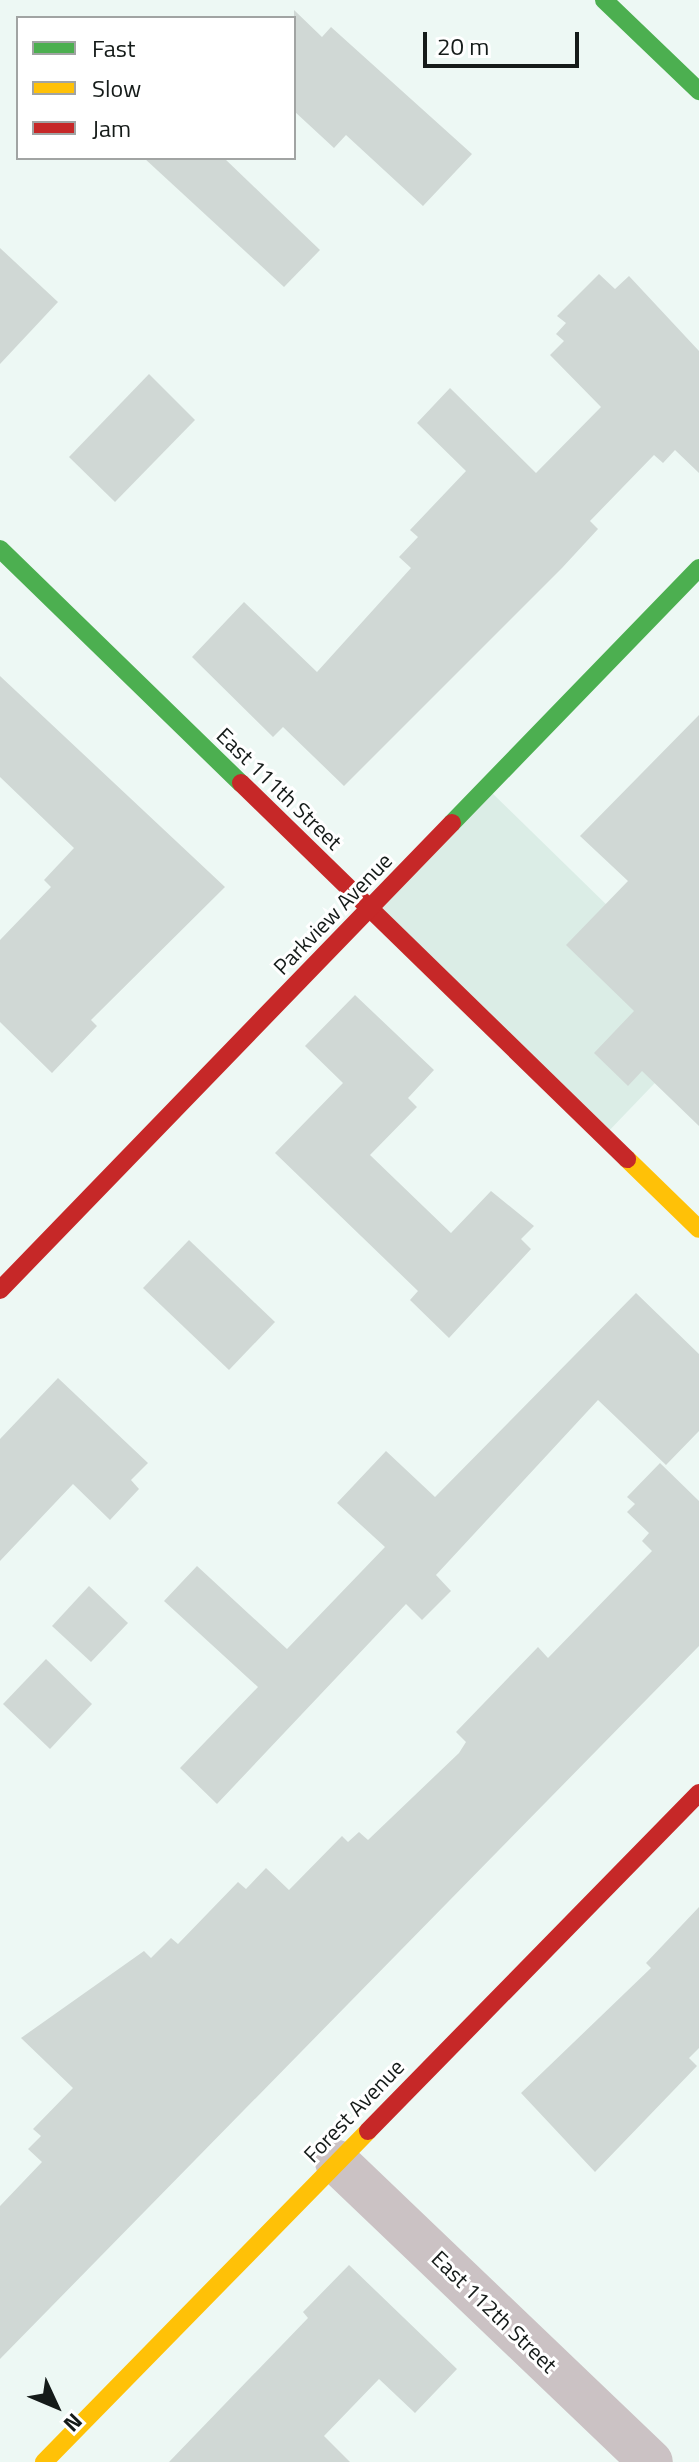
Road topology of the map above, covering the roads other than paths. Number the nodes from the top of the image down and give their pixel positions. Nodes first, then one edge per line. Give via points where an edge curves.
1 (604, 0) edge
2 (699, 91) edge
3 (0, 549) edge
4 (699, 568) edge
5 (370, 911) junction
6 (699, 1229) edge
7 (0, 1290) edge
8 (699, 1793) edge
9 (337, 2162) junction
10 (44, 2462) edge
11 (651, 2462) edge

1 - 2 street
3 - 5 street, East 111th Street
4 - 5 street, Parkview Avenue
5 - 6 street, East 111th Street
5 - 7 street, Parkview Avenue
8 - 9 street, Forest Avenue
9 - 10 street, Forest Avenue
9 - 11 street, East 112th Street

